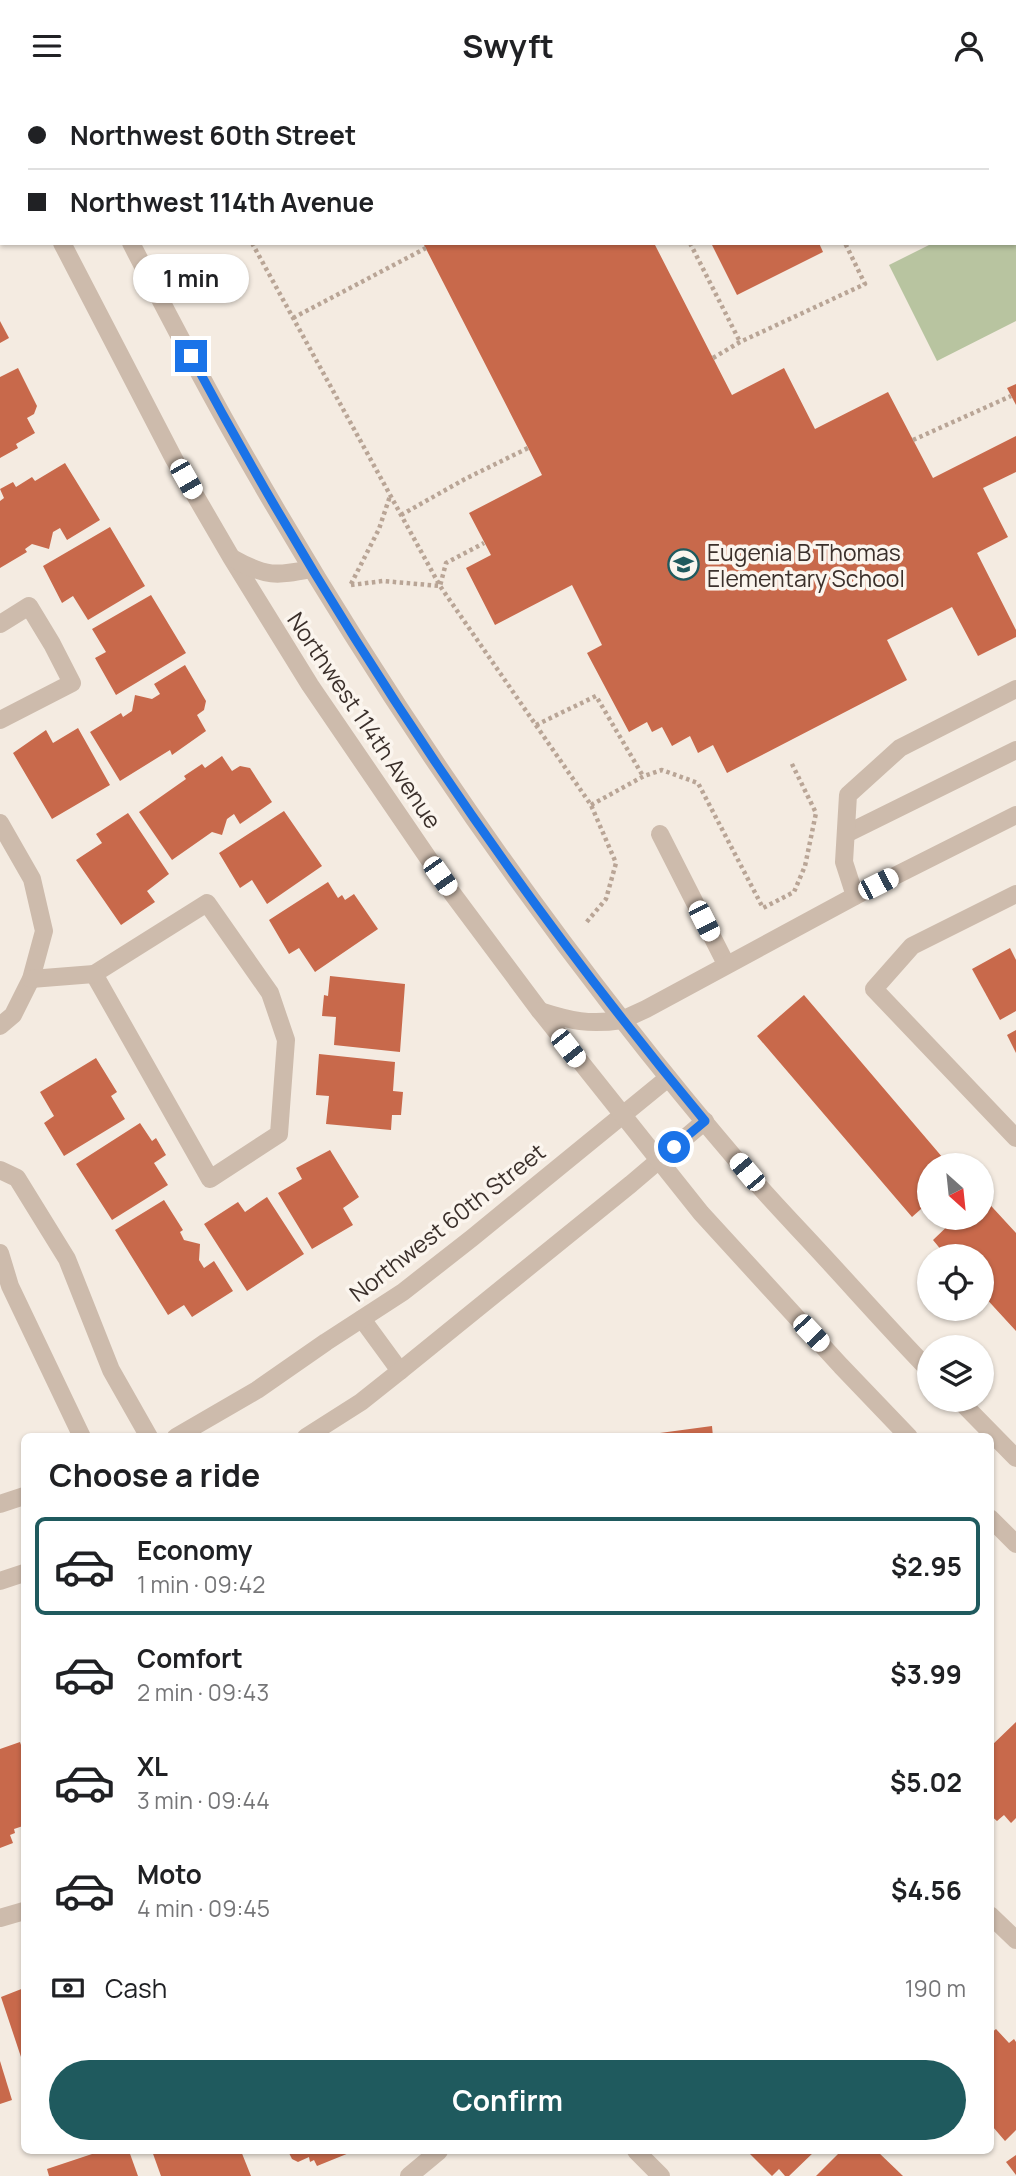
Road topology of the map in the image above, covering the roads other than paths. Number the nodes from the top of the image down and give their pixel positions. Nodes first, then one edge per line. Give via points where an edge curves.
1 (63, 245) edge
2 (132, 245) edge
3 (231, 557) junction
4 (311, 569) junction
5 (0, 624) edge
6 (1016, 689) edge
7 (0, 720) edge
8 (1016, 750) edge
9 (1016, 815) edge
10 (0, 823) edge
11 (660, 834) dead end
12 (846, 834) junction
13 (1016, 894) edge
14 (855, 896) junction
15 (726, 964) junction
16 (94, 974) junction
17 (31, 979) junction
18 (540, 1011) junction
19 (622, 1020) junction
20 (0, 1026) edge
21 (668, 1077) junction
22 (622, 1116) junction
23 (705, 1121) junction
24 (1016, 1138) edge
25 (658, 1161) junction
26 (0, 1170) edge
27 (0, 1253) edge
28 (362, 1319) junction
29 (917, 1357) edge
30 (400, 1371) junction
31 (971, 1412) edge
32 (80, 1433) edge
33 (147, 1433) edge
34 (183, 1433) edge
35 (312, 1433) edge
36 (905, 1433) edge
37 (991, 1433) edge
38 (994, 1436) edge
39 (1016, 1458) edge
40 (21, 1497) edge
41 (0, 1504) edge
42 (994, 1522) edge
43 (1016, 1544) edge
44 (21, 1574) edge
45 (0, 1581) edge
46 (21, 1912) edge
47 (0, 1918) edge
48 (994, 1919) edge
49 (1016, 1940) edge
50 (435, 2154) edge
51 (639, 2154) edge
52 (409, 2176) edge
53 (661, 2176) edge

1 - 3 street, Northwest 114th Avenue via 174,459
2 - 4 street, Northwest 114th Avenue
3 - 4 street via 254,571 281,575
3 - 18 street, Northwest 114th Avenue via 404,824
4 - 19 street, Northwest 114th Avenue via 454,789
5 - 7 street via 29,606 72,683
6 - 12 street via 900,748 849,795
8 - 12 street
9 - 14 street
10 - 17 street via 32,879 44,931
11 - 15 street
12 - 14 street via 844,862
13 - 24 street via 912,946 874,989
14 - 15 street
15 - 19 street
16 - 16 street via 206,903 270,993 286,1040 279,1134 210,1178
16 - 17 street
17 - 20 street via 13,1015
18 - 19 street via 596,1024
18 - 22 street, Northwest 114th Avenue
19 - 21 street, Northwest 114th Avenue
21 - 22 street, Northwest 60th Street
21 - 23 street, Northwest 114th Avenue
22 - 25 street, Northwest 114th Avenue
22 - 28 street, Northwest 60th Street via 433,1269
23 - 25 street
23 - 29 street, Northwest 114th Avenue
25 - 30 street
25 - 36 street, Northwest 114th Avenue
26 - 33 street via 17,1178 67,1259 111,1370
27 - 32 street via 10,1286
28 - 30 street
28 - 34 street, Northwest 60th Street via 257,1390
30 - 35 street
31 - 37 street
38 - 39 street
40 - 41 street
42 - 43 street
44 - 45 street
46 - 47 street
48 - 49 street
50 - 52 street
51 - 53 street

